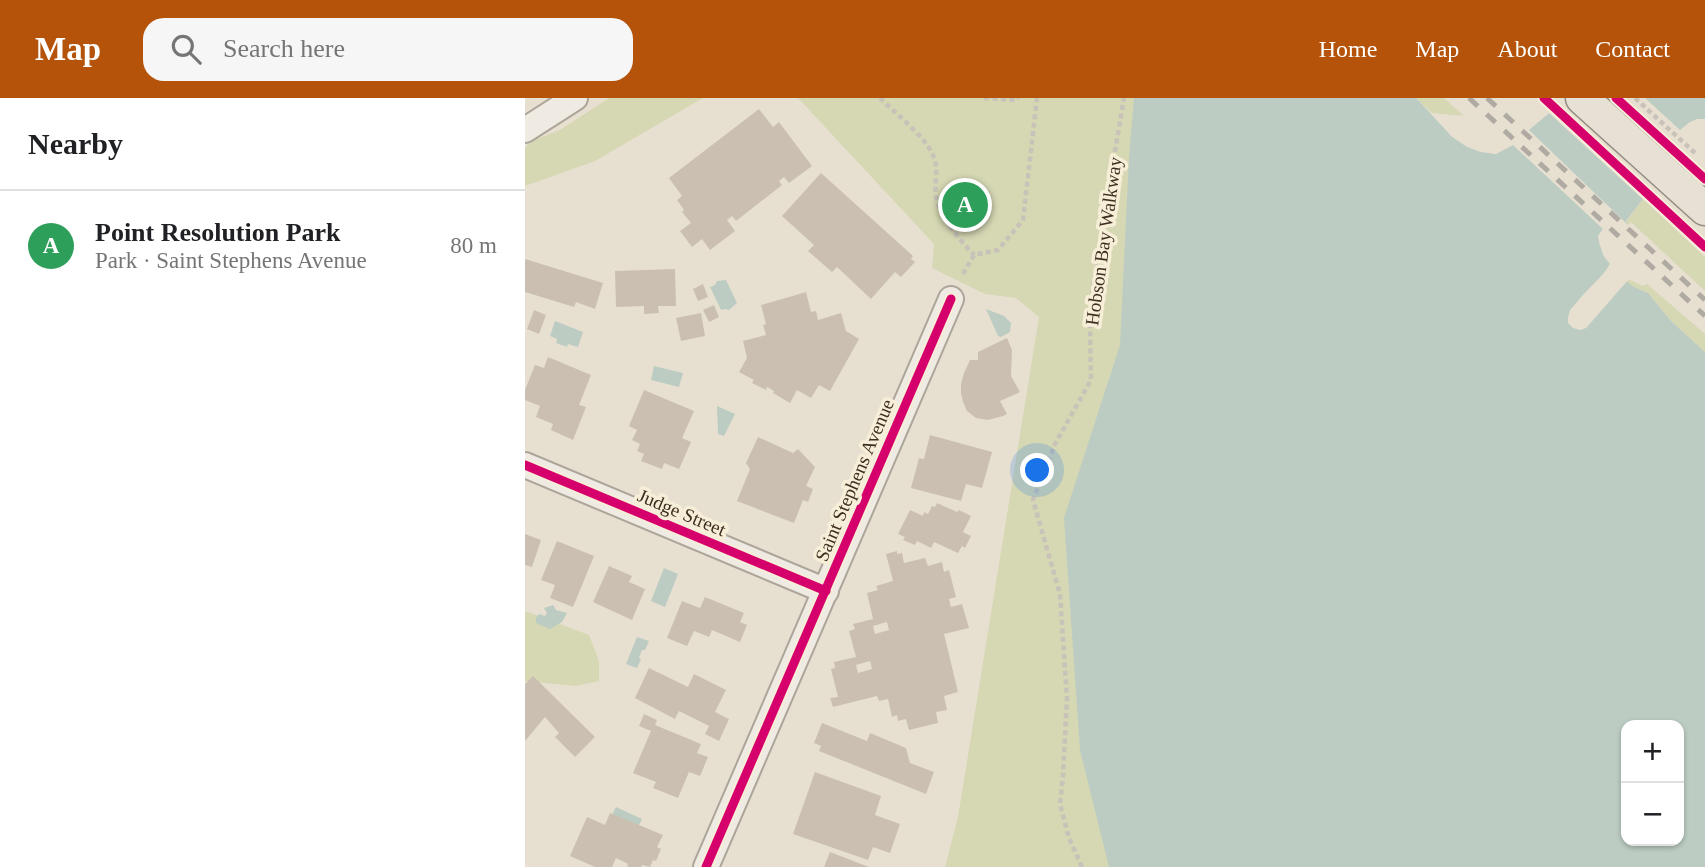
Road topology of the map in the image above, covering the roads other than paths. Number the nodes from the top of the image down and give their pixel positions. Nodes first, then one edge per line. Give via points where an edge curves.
1 (575, 98) edge
2 (1582, 98) edge
3 (525, 130) edge
4 (1705, 209) edge
5 (951, 299) dead end
6 (525, 465) edge
7 (825, 591) junction
8 (706, 867) edge

1 - 3 street
2 - 4 main road
5 - 7 street, Saint Stephens Avenue
6 - 7 street, Judge Street
7 - 8 street, Saint Stephens Avenue

